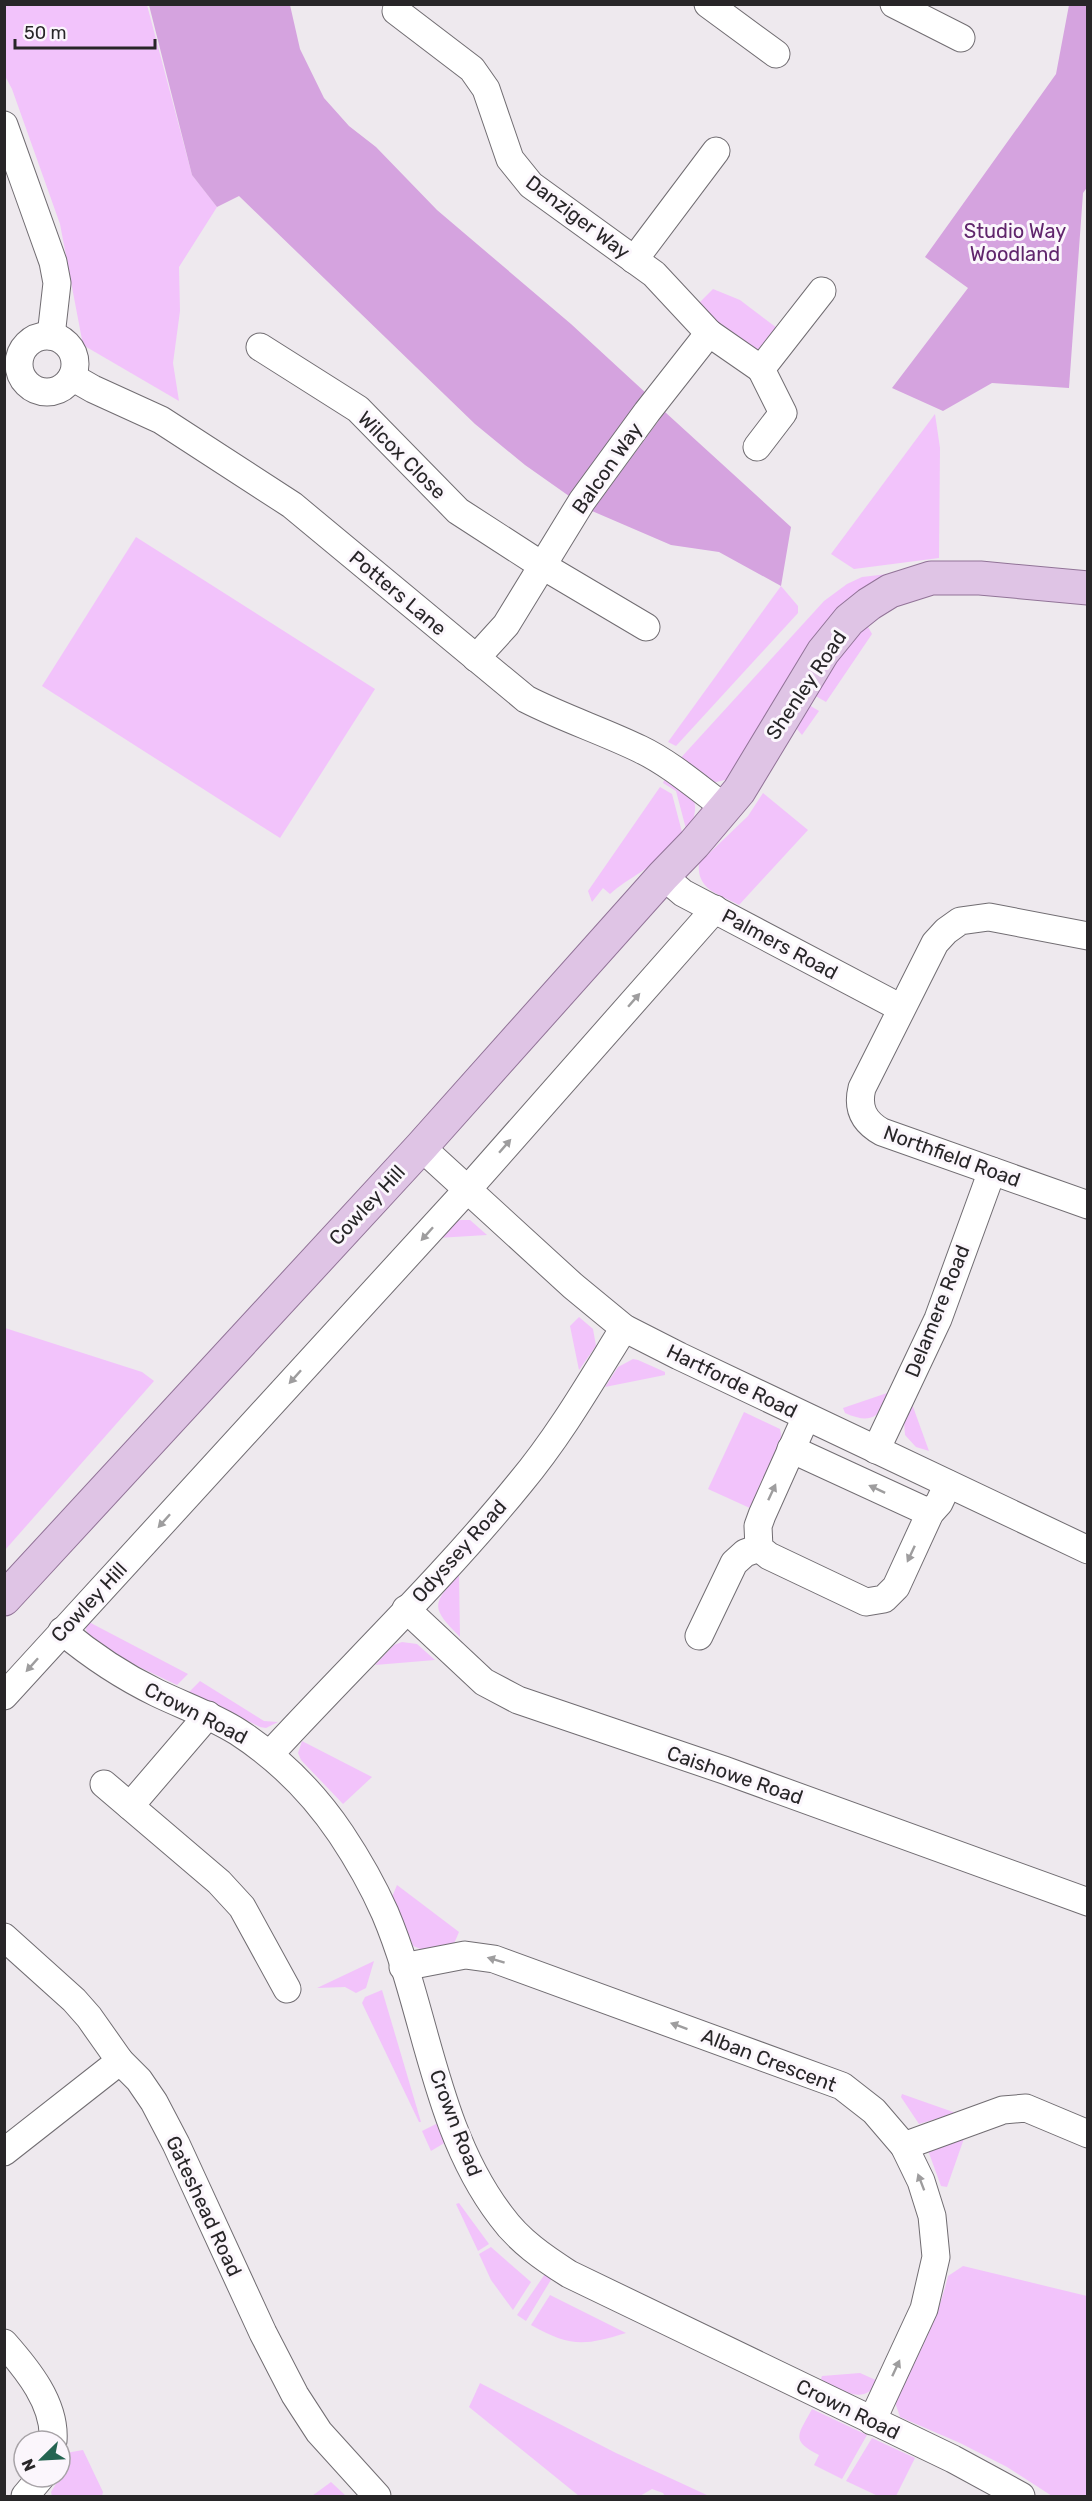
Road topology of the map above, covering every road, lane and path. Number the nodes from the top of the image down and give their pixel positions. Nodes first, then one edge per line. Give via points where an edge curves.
1 (894, 4) edge
2 (725, 9) edge
3 (396, 11) dead end
4 (961, 38) dead end
5 (776, 54) dead end
6 (4, 125) edge
7 (716, 151) dead end
8 (634, 260) junction
9 (822, 291) dead end
10 (709, 333) junction
11 (51, 336) junction
12 (260, 347) dead end
13 (760, 369) junction
14 (13, 376) edge
15 (72, 377) junction
16 (757, 447) dead end
17 (543, 566) junction
18 (1088, 588) edge
19 (646, 627) dead end
20 (476, 658) junction
21 (724, 807) junction
22 (663, 876) junction
23 (715, 909) junction
24 (1088, 936) edge
25 (901, 1008) junction
26 (421, 1147) junction
27 (992, 1171) junction
28 (466, 1190) junction
29 (1088, 1204) edge
30 (624, 1328) junction
31 (806, 1417) junction
32 (791, 1449) junction
33 (876, 1450) junction
34 (948, 1485) junction
35 (930, 1513) junction
36 (759, 1548) junction
37 (1088, 1550) edge
38 (4, 1599) edge
39 (406, 1609) junction
40 (62, 1631) junction
41 (699, 1636) dead end
42 (4, 1696) edge
43 (208, 1715) junction
44 (270, 1754) junction
45 (104, 1784) dead end
46 (130, 1806) junction
47 (1088, 1902) edge
48 (4, 1937) edge
49 (403, 1967) junction
50 (287, 1989) dead end
51 (120, 2061) junction
52 (1088, 2134) edge
53 (904, 2146) junction
54 (4, 2152) edge
55 (4, 2343) edge
56 (872, 2421) junction
57 (53, 2429) edge
58 (376, 2496) edge
59 (1021, 2496) edge

1 - 4 street
2 - 5 street
3 - 8 street, Danziger Way via 472,69 486,89 510,159 531,185
6 - 11 street via 53,262 57,283
7 - 8 street
8 - 10 street, Danziger Way via 672,292
9 - 13 street
10 - 13 street
10 - 17 street, Balcon Way via 582,501
11 - 14 street via 36,339 24,349
11 - 15 street via 72,351
12 - 17 street, Wilcox Close via 358,409 458,511
13 - 16 street via 783,413
14 - 15 street via 50,392
15 - 20 street, Potters Lane via 161,420 292,505
17 - 19 street, Wilcox Close
17 - 20 street, Balcon Way via 506,625
18 - 21 main road, Shenley Road via 980,578 931,578 883,596 849,620 823,652 739,790
20 - 21 street, Potters Lane via 526,699 641,749
21 - 22 main road, Cowley Hill
22 - 23 street, Palmers Road via 683,893
22 - 26 main road, Cowley Hill
23 - 25 street, Palmers Road
28 -> 23 street, Cowley Hill
24 - 25 street, Northfield Road via 988,917 960,921 935,943
25 - 27 street, Northfield Road via 862,1088 859,1099 866,1119 882,1132
26 - 28 street, Hartforde Road
26 - 38 main road, Cowley Hill
27 - 29 street, Northfield Road
27 - 33 street, Delamere Road via 938,1319
28 - 30 street, Hartforde Road
28 -> 40 street, Cowley Hill
30 - 31 street, Hartforde Road
30 - 39 street, Odyssey Road via 563,1426 522,1481
31 - 32 street
31 - 33 street, Hartforde Road
35 -> 32 street, Hartforde Road
36 -> 32 street via 758,1526
33 - 34 street, Hartforde Road
34 - 35 street
34 - 37 street, Hartforde Road
35 -> 36 street via 896,1587 876,1602 866,1602
36 - 41 street via 734,1563
39 - 44 street, Odyssey Road
39 - 47 street, Caishowe Road via 484,1682 518,1700
40 -> 42 street, Cowley Hill
40 - 43 street, Crown Road via 115,1671
43 - 44 street, Crown Road
43 - 46 street
44 - 49 street, Crown Road via 341,1834 385,1914
45 - 46 street
46 - 50 street via 219,1882 242,1907
48 - 51 street, Gateshead Road via 74,2000
53 -> 49 street, Alban Crescent via 874,2111 842,2086 494,1959 465,1955
49 - 56 street, Crown Road via 457,2139 482,2190 524,2241 569,2274
51 - 54 street
51 - 58 street, Gateshead Road via 140,2080 171,2135 295,2395 319,2432
52 - 53 street via 1026,2108 1003,2110
56 -> 53 street, Alban Crescent via 924,2309 936,2257 932,2216
55 - 57 street via 35,2382
56 - 59 street, Crown Road via 953,2458

